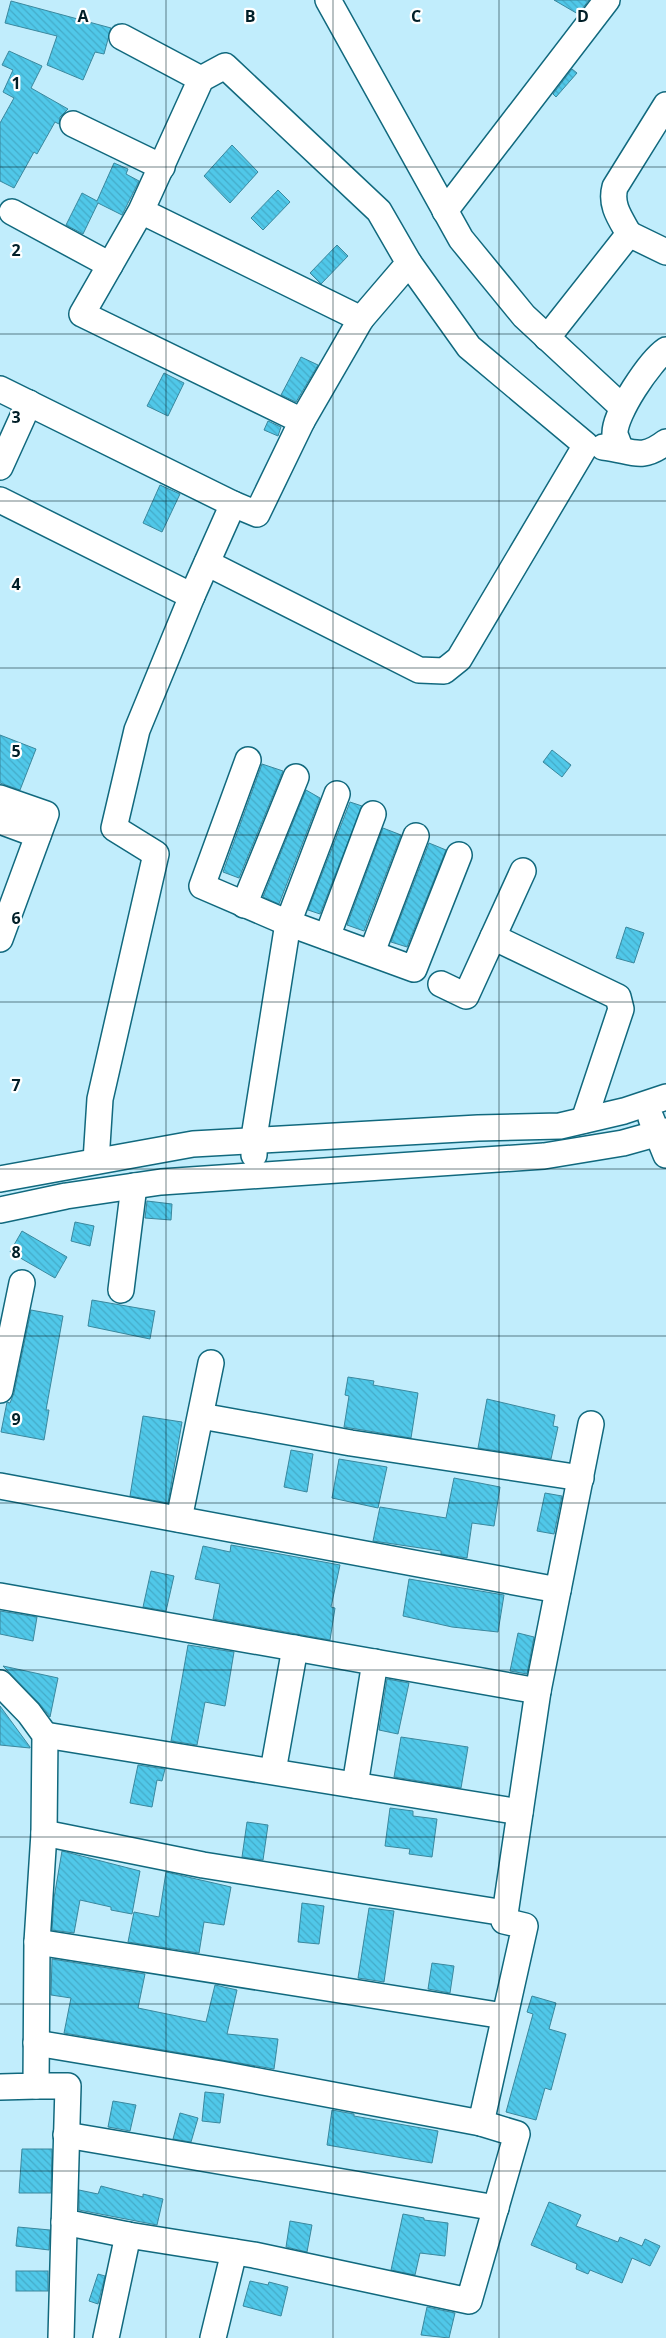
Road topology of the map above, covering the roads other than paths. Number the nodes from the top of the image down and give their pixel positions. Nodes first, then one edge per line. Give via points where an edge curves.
1 (328, 0) edge
2 (607, 0) edge
3 (122, 37) dead end
4 (201, 79) junction
5 (666, 105) edge
6 (73, 124) dead end
7 (162, 167) junction
8 (142, 211) junction
9 (445, 211) junction
10 (12, 212) dead end
11 (629, 234) junction
12 (666, 252) edge
13 (409, 263) junction
14 (110, 265) junction
15 (361, 319) junction
16 (546, 338) junction
17 (666, 350) edge
18 (0, 389) edge
19 (29, 403) junction
20 (622, 407) junction
21 (302, 422) junction
22 (618, 441) junction
23 (666, 442) edge
24 (586, 445) junction
25 (0, 467) edge
26 (0, 500) edge
27 (233, 504) junction
28 (207, 563) junction
29 (192, 596) junction
30 (248, 760) dead end
31 (296, 777) dead end
32 (337, 794) dead end
33 (0, 798) edge
34 (373, 814) dead end
35 (0, 821) edge
36 (38, 834) junction
37 (416, 836) dead end
38 (460, 855) dead end
39 (523, 871) dead end
40 (244, 905) junction
41 (288, 923) junction
42 (0, 937) edge
43 (328, 937) junction
44 (493, 937) junction
45 (372, 952) junction
46 (441, 984) dead end
47 (656, 1100) edge
48 (584, 1120) junction
49 (254, 1140) junction
50 (663, 1140) edge
51 (96, 1161) junction
52 (254, 1175) junction
53 (0, 1179) edge
54 (134, 1186) junction
55 (0, 1210) edge
56 (22, 1283) dead end
57 (121, 1290) dead end
58 (211, 1363) dead end
59 (0, 1390) edge
60 (200, 1416) junction
61 (591, 1424) dead end
62 (581, 1478) junction
63 (0, 1486) edge
64 (180, 1519) junction
65 (558, 1590) junction
66 (0, 1596) edge
67 (295, 1648) junction
68 (375, 1662) junction
69 (0, 1683) edge
70 (538, 1691) junction
71 (45, 1735) junction
72 (274, 1771) junction
73 (355, 1784) junction
74 (520, 1812) junction
75 (44, 1833) junction
76 (505, 1914) junction
77 (37, 1942) junction
78 (504, 2016) junction
79 (36, 2043) junction
80 (36, 2086) junction
81 (0, 2087) edge
82 (481, 2123) junction
83 (66, 2135) junction
84 (496, 2208) junction
85 (64, 2222) junction
86 (128, 2235) junction
87 (234, 2252) junction
88 (61, 2338) edge
89 (106, 2338) edge
90 (213, 2338) edge

1 - 9 street
2 - 9 street
3 - 4 street
4 - 7 street
4 - 13 street via 225,66 379,211
5 - 11 street via 615,187 614,207
6 - 7 street
7 - 8 street
8 - 14 street
8 - 15 street
9 - 16 street via 465,244
10 - 14 street
11 - 12 street
11 - 16 street
13 - 15 street
13 - 24 street via 469,347
14 - 21 street via 82,314
15 - 21 street
16 - 20 street
17 - 20 street via 652,362
18 - 19 street
19 - 25 street
19 - 27 street
20 - 22 street
21 - 27 street via 257,514
22 - 23 street via 635,455 653,452
22 - 24 street
24 - 28 street via 459,659 444,671 419,670
26 - 29 street
27 - 28 street
28 - 29 street
29 - 51 street via 137,730 114,828 156,854 100,1099
30 - 40 street via 202,886
31 - 40 street
32 - 41 street
33 - 36 street via 46,814
34 - 43 street
35 - 36 street
36 - 42 street
37 - 45 street
38 - 45 street via 414,969
39 - 44 street
40 - 41 street
41 - 43 street
41 - 49 street
43 - 45 street
44 - 46 street via 466,996
44 - 48 street via 618,997 621,1008
47 - 48 street
47 - 50 street
48 - 49 street via 560,1126
49 - 51 street via 193,1144
49 - 52 street
50 - 52 street via 544,1156
51 - 53 street
52 - 54 street
54 - 55 street
54 - 57 street
56 - 59 street
58 - 60 street
60 - 62 street
60 - 64 street
61 - 62 street
62 - 65 street
63 - 64 street
64 - 65 street
65 - 70 street
66 - 67 street
67 - 68 street
67 - 72 street
68 - 70 street
68 - 73 street
69 - 71 street
70 - 74 street
71 - 72 street
71 - 75 street
72 - 73 street
73 - 74 street
74 - 76 street
75 - 76 street via 203,1865
75 - 77 street
76 - 78 street via 504,1921 525,1926
77 - 78 street
77 - 79 street
78 - 82 street
79 - 80 street
79 - 82 street
80 - 81 street
80 - 83 street via 68,2086
82 - 84 street via 517,2134
83 - 84 street
83 - 85 street
84 - 87 street via 469,2301
85 - 86 street
85 - 88 street
86 - 87 street
86 - 89 street
87 - 90 street

